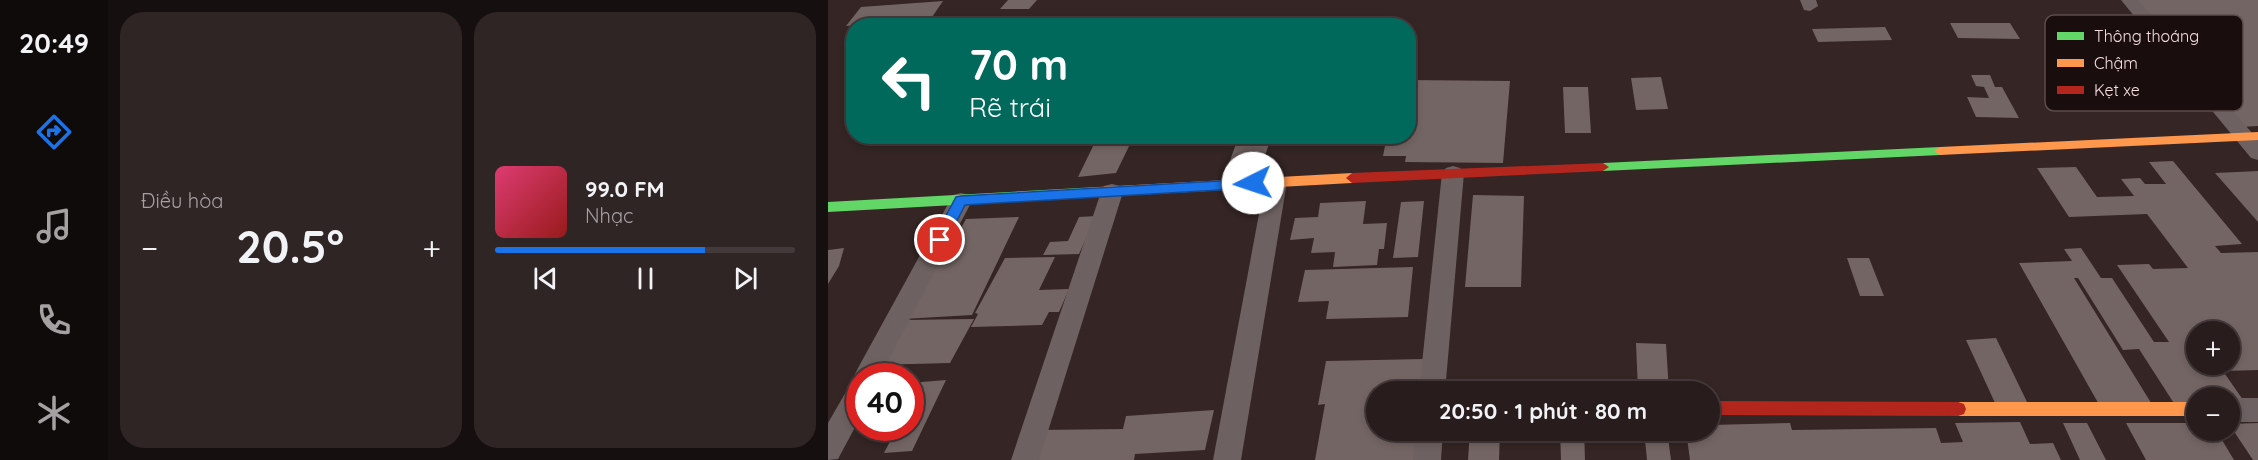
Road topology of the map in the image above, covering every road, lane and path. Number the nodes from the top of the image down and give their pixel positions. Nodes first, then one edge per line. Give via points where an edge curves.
1 (2129, 0) edge
2 (2142, 15) edge
3 (2229, 111) edge
4 (2251, 136) edge
5 (2258, 153) edge
6 (1453, 173) junction
7 (1276, 182) junction
8 (1112, 192) junction
9 (961, 201) junction
10 (828, 207) edge
11 (874, 363) edge
12 (1433, 381) edge
13 (1720, 408) edge
14 (2186, 410) edge
15 (2240, 410) edge
16 (2258, 410) edge
17 (846, 417) edge
18 (1428, 441) edge
19 (828, 450) edge
20 (1024, 460) edge
21 (1227, 460) edge
22 (1427, 460) edge

1 - 2 street
3 - 4 street
4 - 5 street
4 - 6 street
6 - 7 street
6 - 12 street
7 - 8 street
7 - 21 street
8 - 9 street
8 - 20 street
9 - 10 street
9 - 11 street
13 - 14 street
15 - 16 street
17 - 19 street
18 - 22 street

